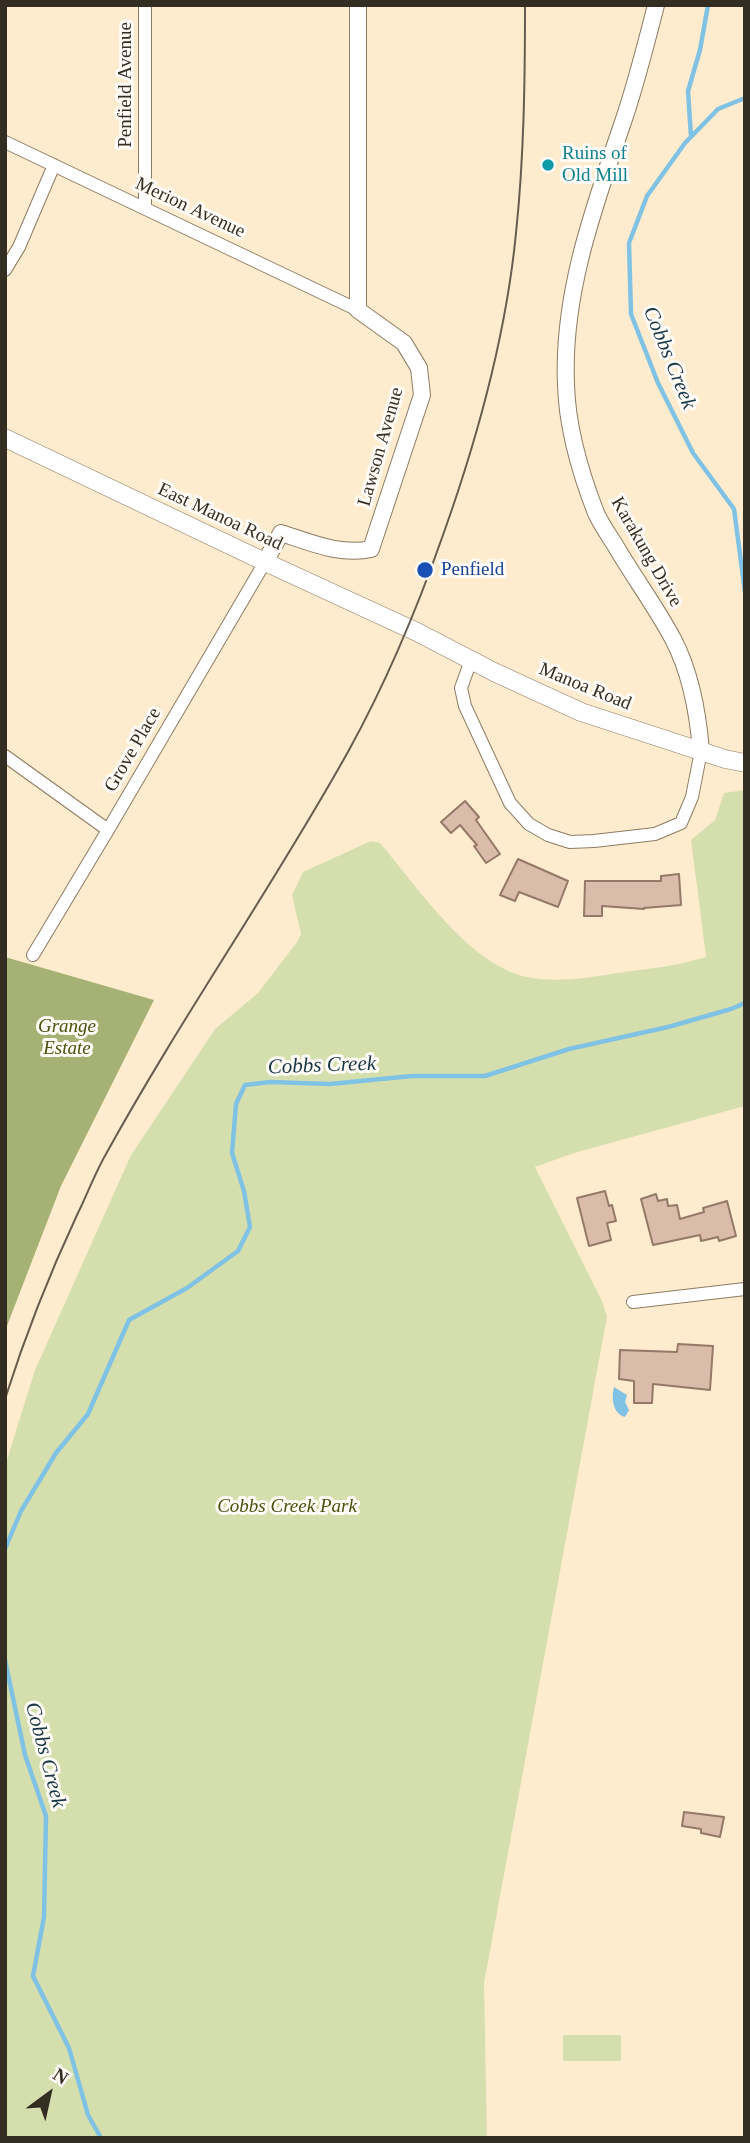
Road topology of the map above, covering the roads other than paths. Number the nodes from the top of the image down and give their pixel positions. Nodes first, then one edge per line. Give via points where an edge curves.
1 (145, 5) edge
2 (358, 5) edge
3 (656, 5) edge
4 (5, 142) edge
5 (54, 165) junction
6 (145, 208) junction
7 (5, 270) edge
8 (358, 310) junction
9 (5, 438) edge
10 (265, 562) junction
11 (417, 632) joint
12 (471, 660) junction
13 (701, 751) junction
14 (5, 756) edge
15 (745, 763) edge
16 (108, 830) junction
17 (33, 955) dead end
18 (745, 1289) edge
19 (633, 1302) dead end

1 - 6 street, Penfield Avenue
2 - 8 street
3 - 13 street, Karakung Drive via 579,262 570,311 566,384 574,447 584,481 598,517 686,668 699,720
4 - 5 street, Merion Avenue
5 - 6 street, Merion Avenue
5 - 7 street
6 - 8 street, Merion Avenue
8 - 10 street, Lawson Avenue via 404,343 419,368 422,395 375,541 371,549 340,550 281,533
9 - 10 main road, East Manoa Road
10 - 11 main road, East Manoa Road
10 - 16 street, Grove Place
11 - 12 main road, Manoa Road
12 - 13 main road, Manoa Road via 581,712
12 - 13 street via 461,688 465,706 510,803 529,824 548,835 570,842 655,834 673,828 687,814
13 - 15 main road, Manoa Road
14 - 16 street
16 - 17 street, Grove Place
18 - 19 street

